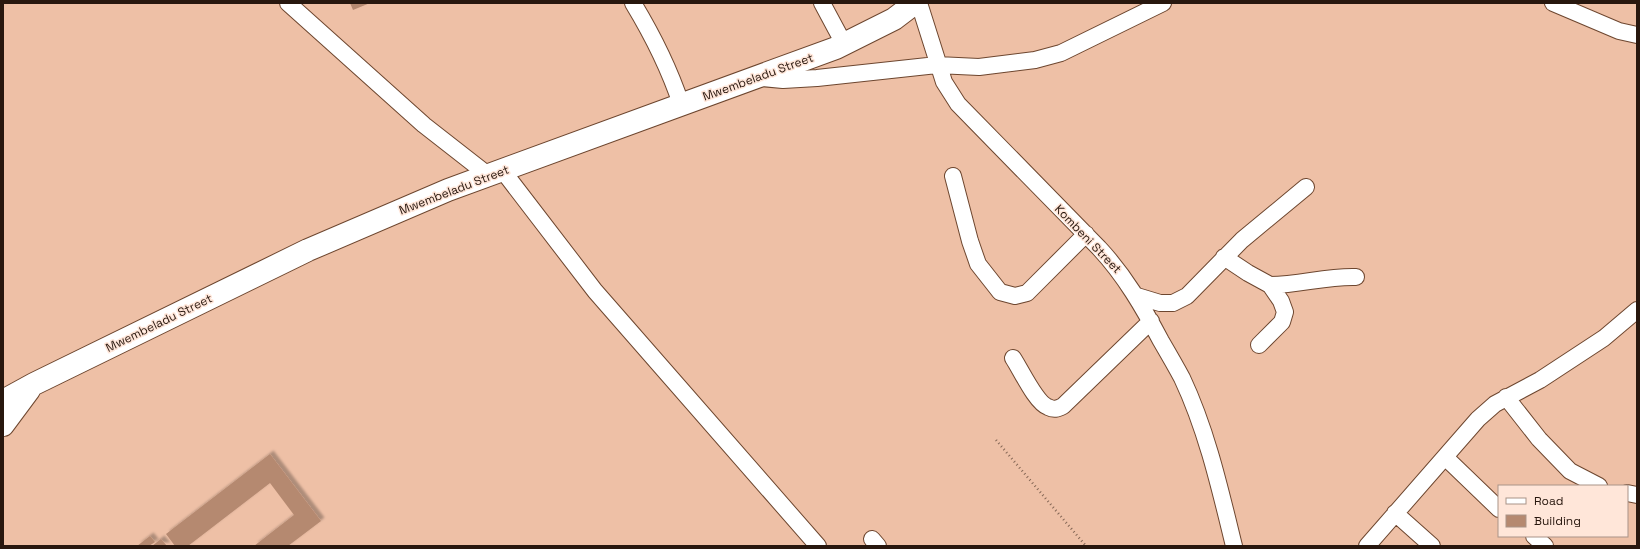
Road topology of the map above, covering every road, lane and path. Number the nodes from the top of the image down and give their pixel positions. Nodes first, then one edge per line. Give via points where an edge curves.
1 (288, 3) edge
2 (633, 3) edge
3 (822, 3) edge
4 (915, 3) edge
5 (919, 3) edge
6 (1163, 3) edge
7 (1553, 3) edge
8 (1637, 35) edge
9 (844, 44) junction
10 (938, 65) junction
11 (756, 78) junction
12 (681, 104) junction
13 (495, 173) junction
14 (954, 176) dead end
15 (1306, 187) dead end
16 (1086, 234) junction
17 (1224, 257) junction
18 (1356, 276) dead end
19 (1270, 285) junction
20 (1137, 296) junction
21 (1637, 310) edge
22 (1151, 321) junction
23 (1259, 346) dead end
24 (1013, 358) dead end
25 (34, 384) junction
26 (1506, 397) junction
27 (3, 401) edge
28 (3, 425) edge
29 (996, 440) dead end
30 (1445, 457) junction
31 (1597, 485) edge
32 (1498, 508) edge
33 (1395, 513) junction
34 (1535, 537) edge
35 (818, 546) edge
36 (1086, 546) edge
37 (1234, 546) edge
38 (1367, 546) edge
39 (1432, 546) edge
40 (1545, 546) edge

1 - 13 street via 424,125
2 - 12 street via 670,72
3 - 9 street
4 - 9 street, Mwembeladu Street via 894,19
5 - 10 street, Kombeni Street
6 - 10 street via 1061,53 1012,64 979,68
7 - 8 street via 1619,31
9 - 11 street, Mwembeladu Street
10 - 11 street via 817,78
10 - 16 street, Kombeni Street via 944,82 958,104
11 - 12 street, Mwembeladu Street
12 - 13 street, Mwembeladu Street
13 - 25 street, Mwembeladu Street via 308,250
13 - 35 street via 595,292
14 - 16 street via 978,264 1000,292 1015,296 1027,293
15 - 17 street
16 - 20 street, Kombeni Street via 1119,270
17 - 19 street
17 - 20 street via 1187,296 1174,303 1160,303
18 - 19 street via 1334,276 1291,285
19 - 23 street via 1282,301 1284,312 1278,327
20 - 22 street, Kombeni Street
21 - 26 street via 1604,338 1553,372
22 - 24 street via 1063,406 1056,409 1046,407 1036,396
22 - 37 street, Kombeni Street via 1182,379 1201,427
25 - 27 street, Mwembeladu Street
25 - 28 street
26 - 30 street via 1478,419
26 - 31 street via 1539,439 1570,471
29 - 36 path
30 - 32 street
30 - 33 street
33 - 38 street
33 - 39 street
34 - 40 street

